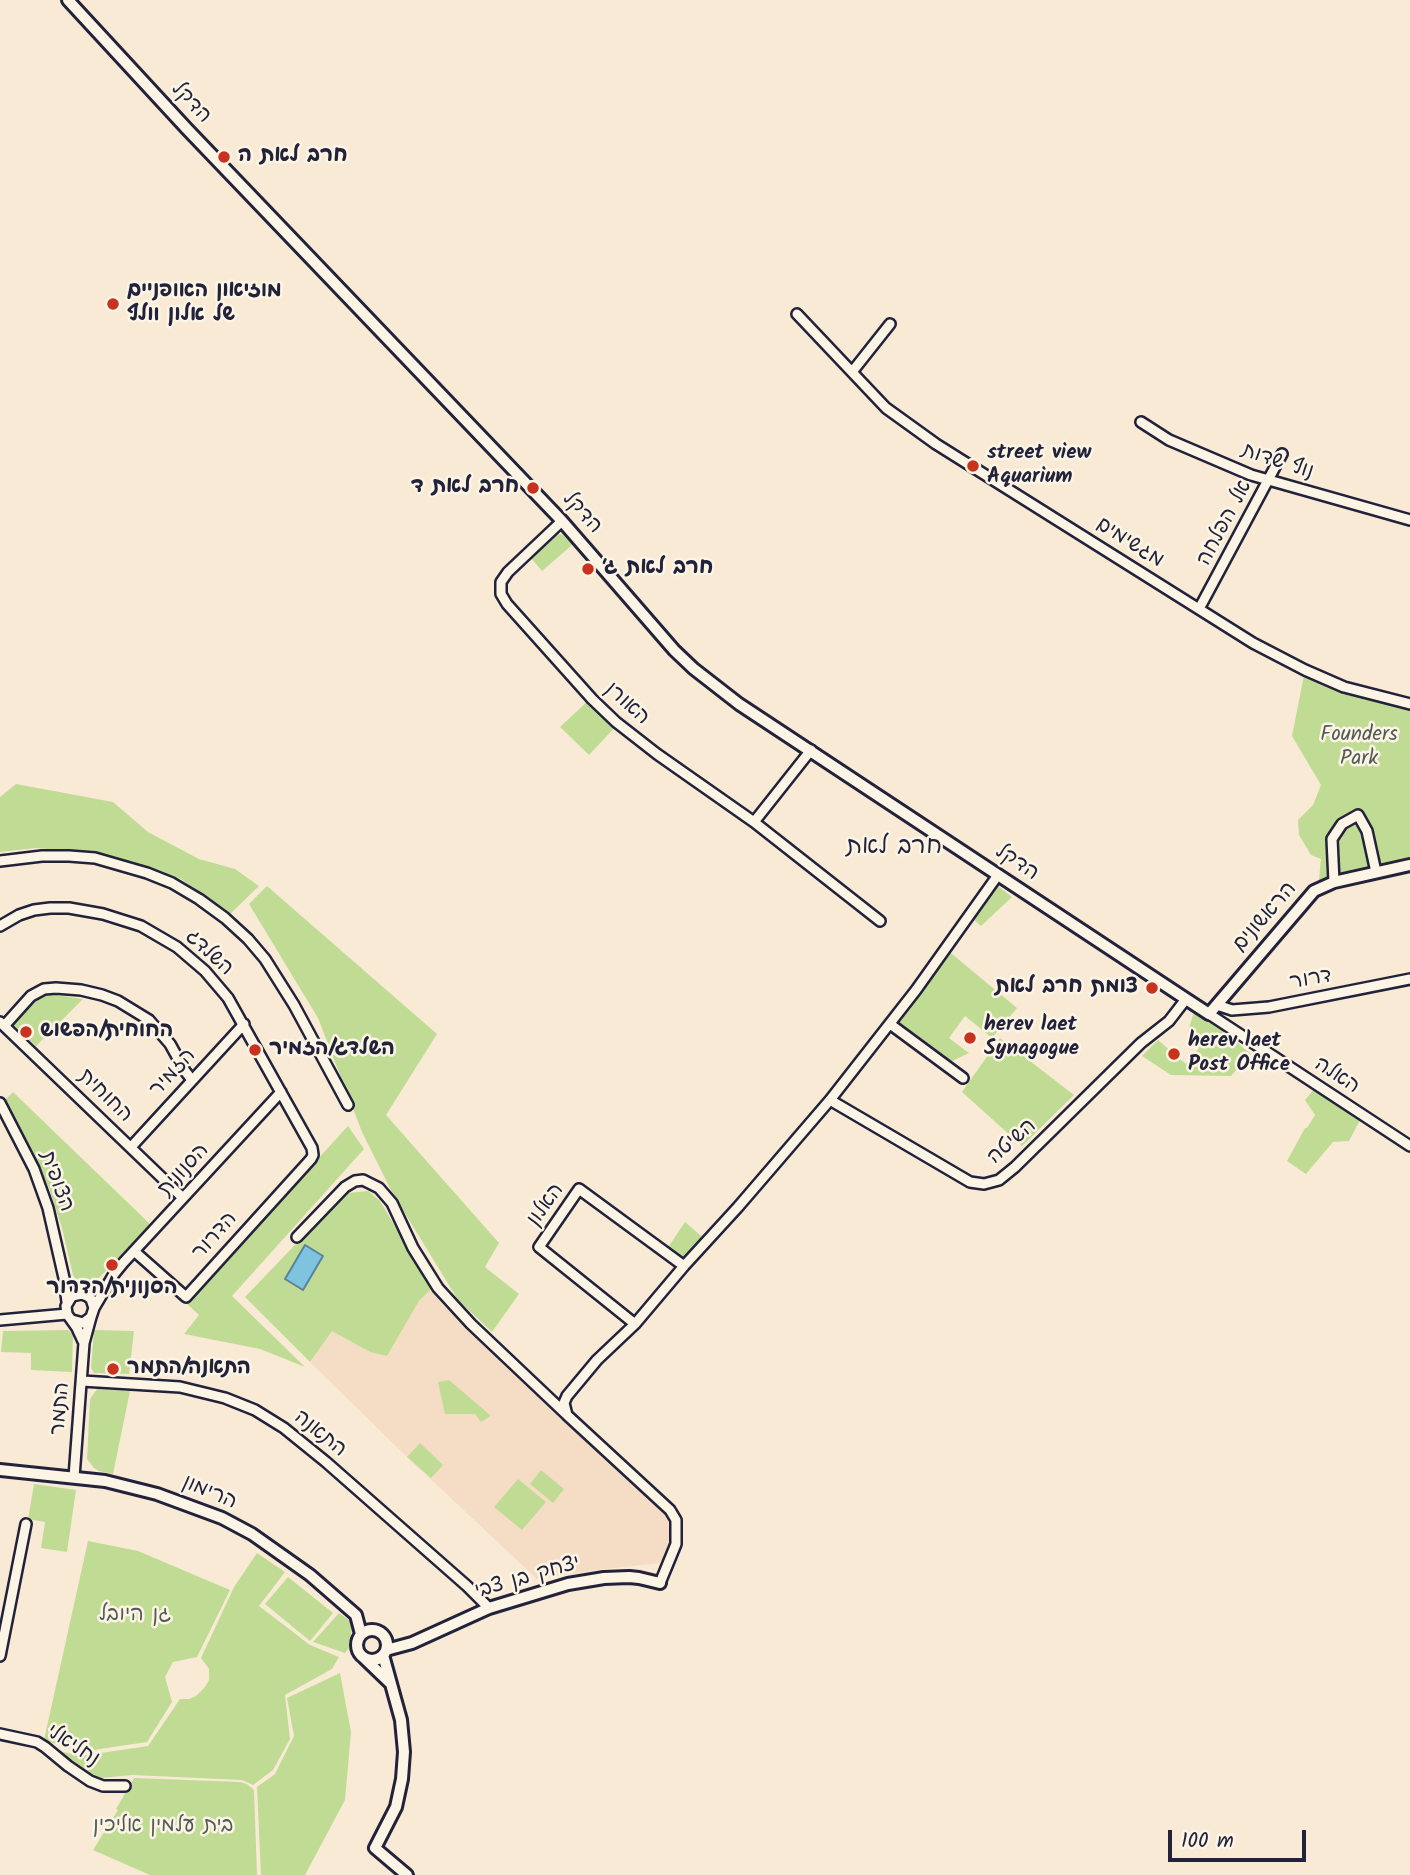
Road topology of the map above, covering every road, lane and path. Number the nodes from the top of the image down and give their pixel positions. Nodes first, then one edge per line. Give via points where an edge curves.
1 (68, 0) edge
2 (797, 314) dead end
3 (890, 324) dead end
4 (852, 372) junction
5 (1142, 422) dead end
6 (1282, 454) dead end
7 (1268, 481) junction
8 (1410, 520) edge
9 (562, 521) junction
10 (1199, 609) junction
11 (1410, 704) edge
12 (810, 750) junction
13 (754, 822) junction
14 (0, 861) edge
15 (1410, 866) edge
16 (1376, 872) junction
17 (998, 875) junction
18 (1334, 882) junction
19 (880, 921) dead end
20 (0, 926) edge
21 (1410, 979) edge
22 (1186, 999) junction
23 (1217, 1005) junction
24 (1209, 1014) junction
25 (2, 1024) edge
26 (244, 1024) junction
27 (890, 1024) junction
28 (962, 1079) dead end
29 (192, 1080) junction
30 (281, 1092) junction
31 (830, 1100) junction
32 (0, 1103) edge
33 (348, 1105) dead end
34 (1410, 1146) edge
35 (131, 1147) junction
36 (312, 1148) joint
37 (183, 1198) junction
38 (296, 1237) dead end
39 (134, 1251) junction
40 (684, 1266) junction
41 (114, 1274) junction
42 (64, 1278) junction
43 (80, 1294) junction
44 (67, 1302) junction
45 (93, 1313) junction
46 (69, 1317) junction
47 (0, 1320) edge
48 (635, 1324) junction
49 (84, 1343) junction
50 (82, 1381) junction
51 (567, 1415) junction
52 (0, 1470) edge
53 (74, 1477) junction
54 (26, 1524) dead end
55 (660, 1583) joint
56 (489, 1608) junction
57 (361, 1634) junction
58 (385, 1638) junction
59 (412, 1643) junction
60 (385, 1653) junction
61 (0, 1656) edge
62 (362, 1656) junction
63 (390, 1683) junction
64 (0, 1734) edge
65 (125, 1786) dead end
66 (407, 1875) edge

1 - 9 street, הדקל
2 - 4 street, מגשימים
3 - 4 street
4 - 10 street, מגשימים via 886,408 936,444
5 - 7 street, נוף שדות via 1196,453
6 - 7 street, אל הפלחה
7 - 8 street, נוף שדות
7 - 10 street, אל הפלחה
9 - 12 street, הדקל via 674,650 718,689
9 - 13 street, האורן via 501,582 507,604 616,722
10 - 11 street, מגשימים via 1305,670 1344,687
12 - 13 street
12 - 17 street, הדקל
13 - 19 street
14 - 33 street via 42,856 95,859 147,873 199,899 265,959 295,1004
15 - 16 street, הראשונים
16 - 18 street, הראשונים
16 - 18 street via 1367,831 1358,816 1342,824 1332,839
17 - 22 street, הדקל
17 - 27 street
18 - 23 street, הראשונים via 1314,891
20 - 26 street, השלדג via 19,915 69,908 141,926 177,947 205,971
21 - 23 street, דרור via 1269,1007 1233,1010
22 - 24 street, הדקל
22 - 31 street, השיטה via 1169,1021 1015,1167 992,1182 970,1182
23 - 24 street, הראשונים
24 - 34 street, האלה
25 - 29 street via 44,989 102,995 149,1020
25 - 35 street, החוחית
26 - 29 street, הזמיר
26 - 30 street, השלדג
27 - 28 street
27 - 31 street
29 - 35 street, הזמיר
30 - 36 street, השלדג
30 - 37 street, הסנונית
31 - 40 street
32 - 42 street, הצופית via 40,1186
35 - 37 street, החוחית
36 - 39 street, הדרור via 311,1159 186,1297
37 - 39 street, הסנונית
38 - 51 street via 355,1181 379,1188 392,1203 438,1288
39 - 41 street, הסנונית
40 - 48 street
40 - 48 street, האלון via 579,1189 539,1247
41 - 43 street, הסנונית via 102,1286
41 - 45 street, הסנונית
42 - 43 street
42 - 44 street, הצופית
43 - 44 street
43 - 45 street via 90,1299
44 - 46 street
45 - 46 street via 83,1323
45 - 49 street, התמר
46 - 47 street
46 - 49 street
48 - 51 street via 572,1390 564,1403
49 - 50 street, התמר
50 - 53 street, התמר
50 - 56 street, התאנה via 180,1387 255,1410 301,1441
51 - 55 street via 676,1520 676,1544
52 - 53 street, הרימון
53 - 57 street, הרימון via 157,1494 252,1534 351,1610
54 - 61 street
55 - 56 street, יצחק בן צבי via 629,1577 585,1580
56 - 59 street, יצחק בן צבי
57 - 58 street via 375,1630
57 - 62 street via 357,1648
58 - 59 street
58 - 60 street
59 - 60 street, יצחק בן צבי
60 - 62 street via 376,1660
60 - 63 street
62 - 63 street
63 - 66 street via 401,1720 403,1766 396,1807 375,1848
64 - 65 street, נחליאלי via 37,1742 90,1781

